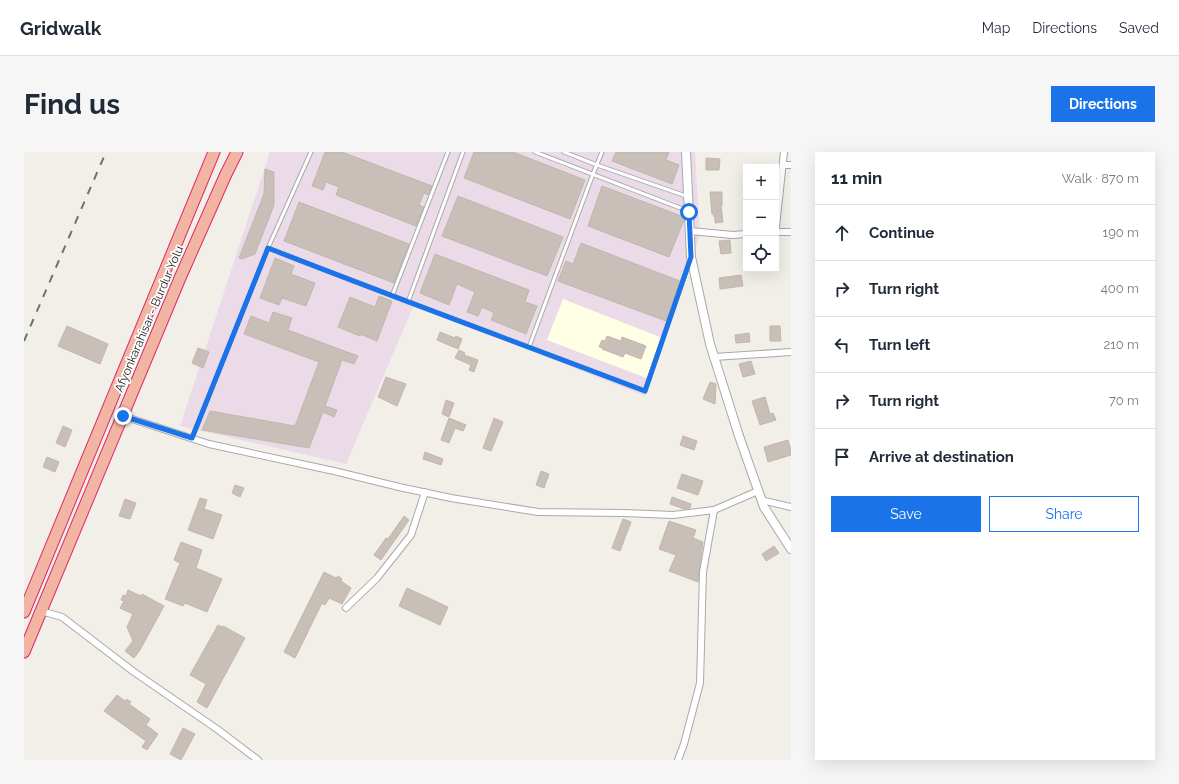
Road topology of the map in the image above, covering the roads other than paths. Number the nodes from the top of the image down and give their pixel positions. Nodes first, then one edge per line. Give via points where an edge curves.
1 (214, 152) edge
2 (237, 152) edge
3 (310, 152) edge
4 (448, 152) edge
5 (463, 152) edge
6 (535, 152) edge
7 (564, 152) edge
8 (602, 152) edge
9 (686, 152) edge
10 (784, 152) edge
11 (597, 165) junction
12 (783, 165) junction
13 (791, 165) edge
14 (593, 174) junction
15 (688, 197) junction
16 (779, 200) edge
17 (689, 212) junction
18 (690, 231) junction
19 (779, 232) edge
20 (791, 232) edge
21 (743, 234) edge
22 (268, 248) junction
23 (691, 257) junction
24 (392, 296) junction
25 (408, 302) junction
26 (529, 347) junction
27 (791, 352) edge
28 (714, 357) junction
29 (123, 416) junction
30 (192, 438) junction
31 (758, 491) junction
32 (425, 492) junction
33 (761, 500) junction
34 (791, 507) edge
35 (714, 510) junction
36 (791, 549) edge
37 (26, 600) edge
38 (346, 608) dead end
39 (41, 611) junction
40 (24, 612) edge
41 (24, 652) edge
42 (258, 760) edge
43 (678, 760) edge

1 - 37 highway, Afyonkarahisar - Burdur Yolu
2 - 29 highway, Afyonkarahisar - Burdur Yolu via 180,278
3 - 22 lane
4 - 24 lane
5 - 25 lane
6 - 14 lane
7 - 11 lane
8 - 11 lane
9 - 15 street
10 - 12 street
11 - 14 lane
11 - 15 lane
12 - 13 street
12 - 16 street
14 - 17 lane
14 - 26 lane
15 - 17 street
17 - 18 street
18 - 21 street
18 - 23 street
19 - 20 street
22 - 24 lane
22 - 30 lane
23 - 26 lane via 645,391
23 - 28 street
24 - 25 lane
25 - 26 lane
27 - 28 street
28 - 31 street
29 - 30 street
29 - 39 highway, Afyonkarahisar - Burdur Yolu
30 - 32 street via 209,444
31 - 33 street
31 - 35 street
32 - 35 street via 538,512 672,515
32 - 38 street via 411,535 377,578
33 - 34 street
33 - 36 street
35 - 43 street via 703,572 700,683
37 - 40 highway, Afyonkarahisar - Burdur Yolu
39 - 41 highway, Afyonkarahisar - Burdur Yolu
39 - 42 street via 62,617

